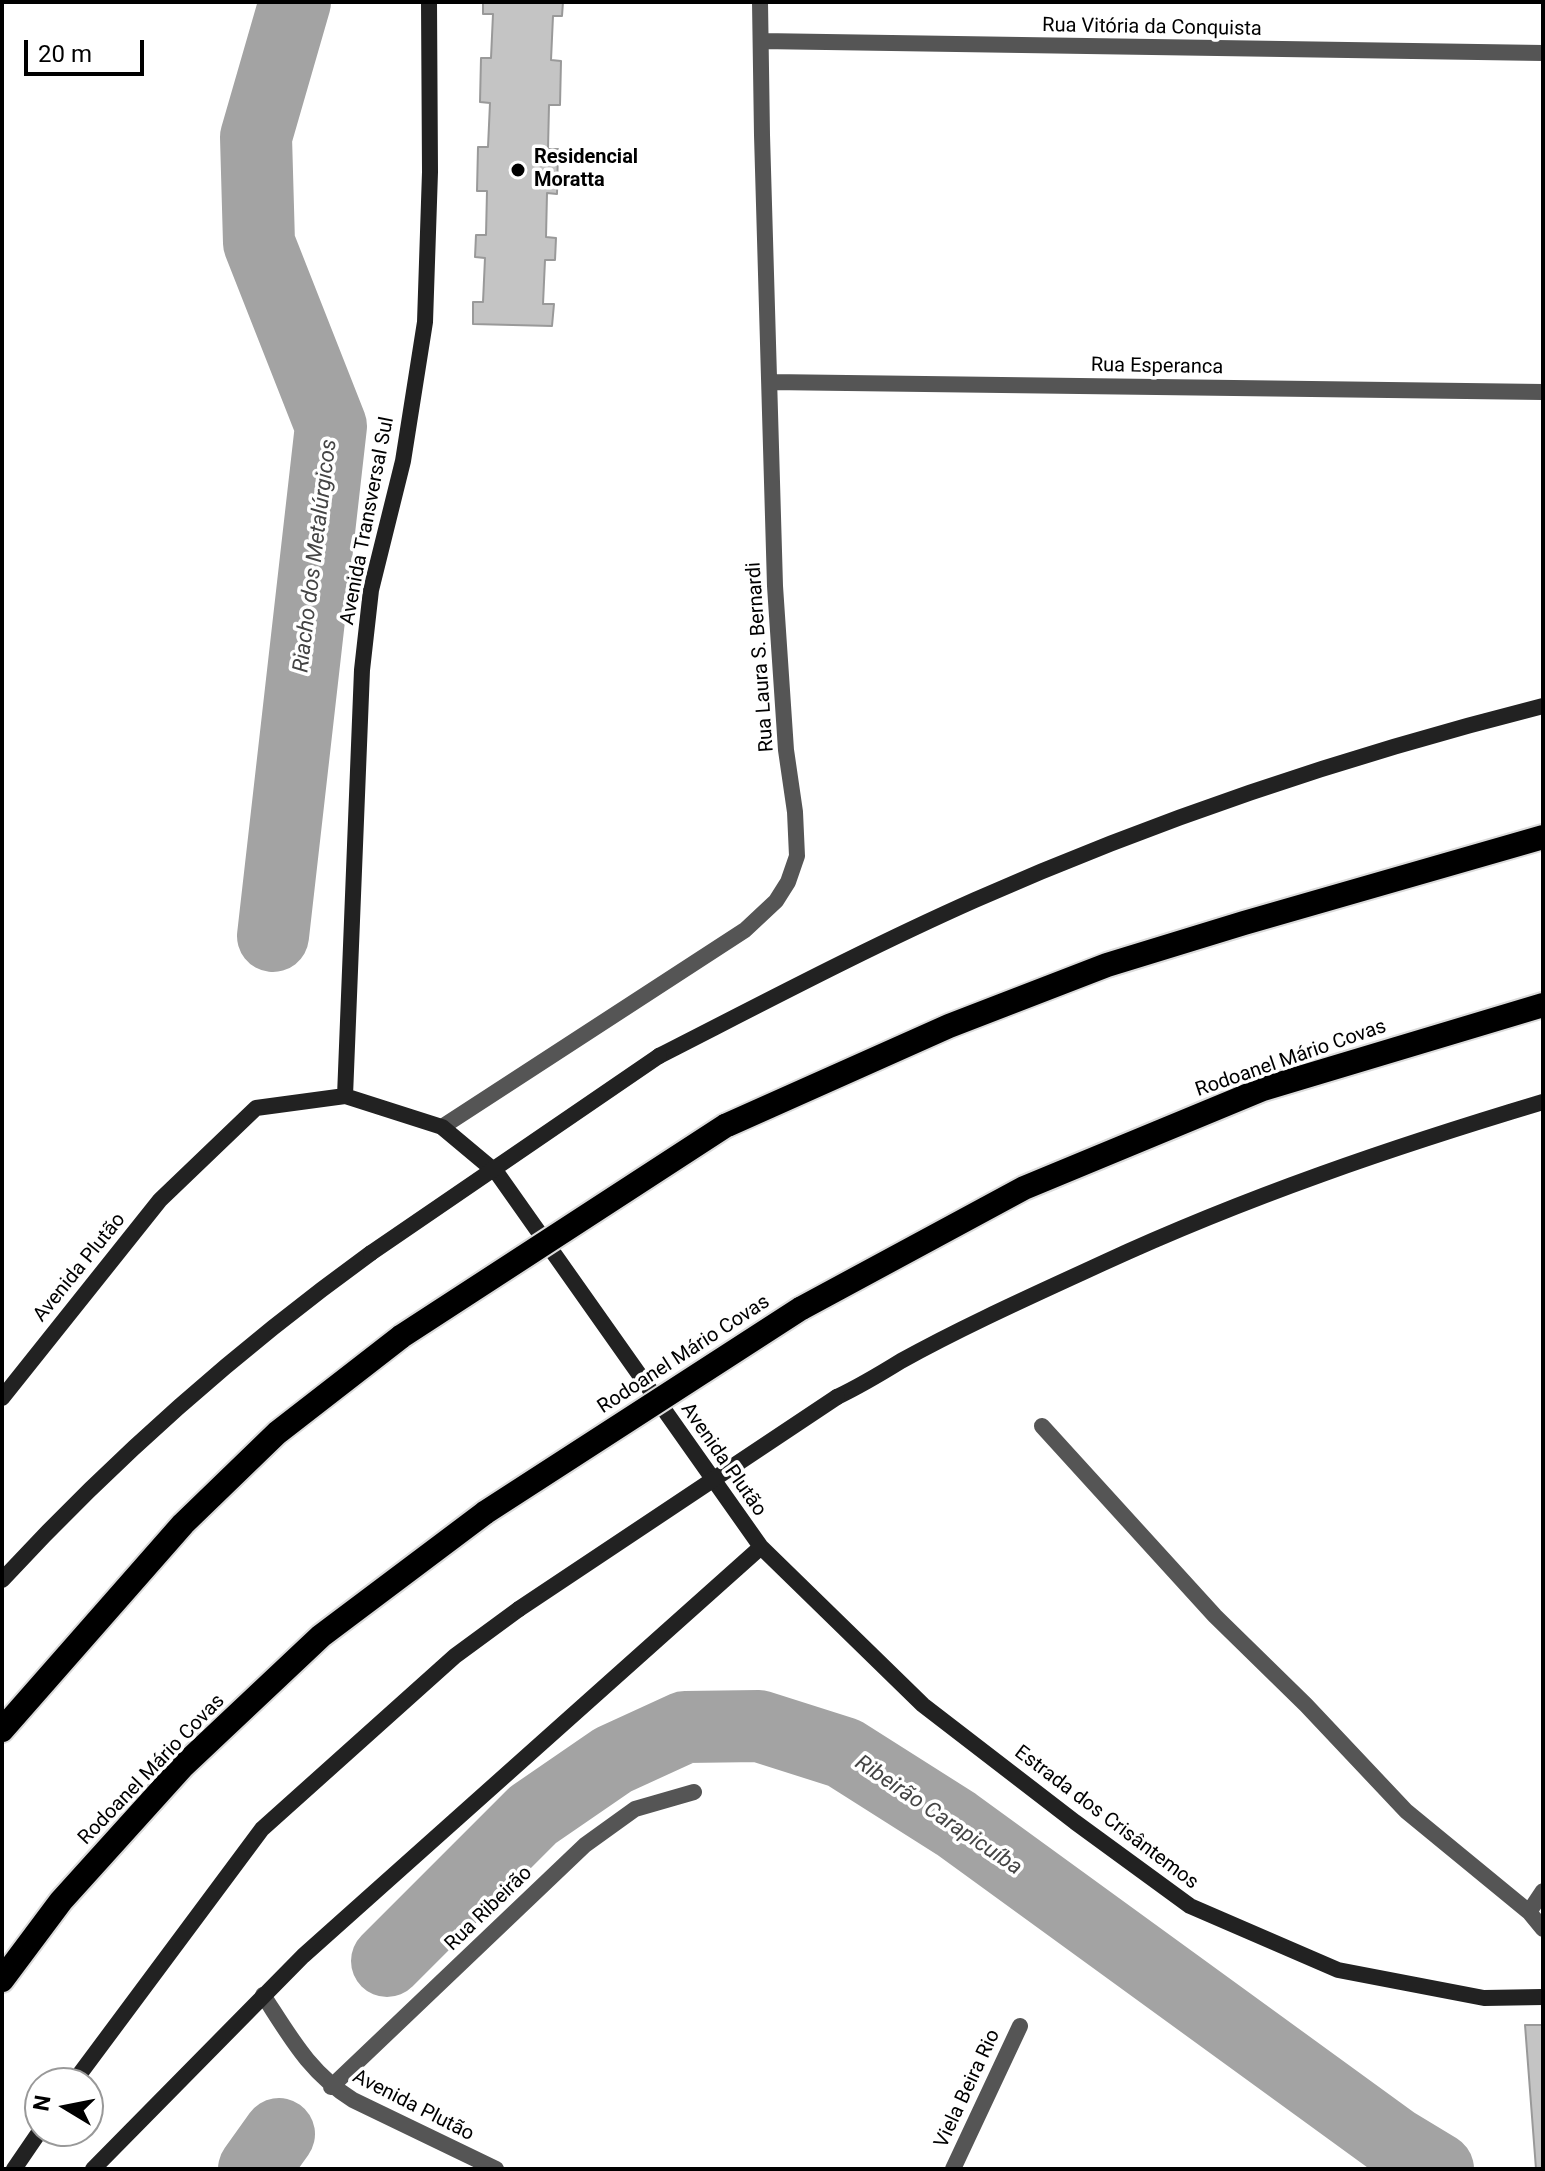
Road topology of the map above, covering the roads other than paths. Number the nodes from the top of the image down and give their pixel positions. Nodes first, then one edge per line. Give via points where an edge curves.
1 (429, 2) edge
2 (760, 2) edge
3 (761, 41) junction
4 (1543, 53) edge
5 (770, 382) junction
6 (1543, 392) edge
7 (1543, 706) edge
8 (1543, 837) edge
9 (1543, 1005) edge
10 (345, 1096) junction
11 (1543, 1102) edge
12 (442, 1127) junction
13 (2, 1398) edge
14 (1042, 1426) dead end
15 (761, 1547) junction
16 (2, 1580) edge
17 (2, 1730) edge
18 (694, 1792) dead end
19 (1543, 1891) edge
20 (1529, 1912) junction
21 (1543, 1929) edge
22 (2, 1980) edge
23 (263, 1995) junction
24 (1543, 1997) edge
25 (1020, 2026) dead end
26 (85, 2067) edge
27 (331, 2087) junction
28 (29, 2147) edge
29 (462, 2162) edge
30 (14, 2169) edge
31 (93, 2169) edge
32 (496, 2169) edge
33 (953, 2169) edge

1 - 10 main road, Avenida Transversal Sul via 425,322 403,461 371,590 362,670
2 - 3 street, Rua Laura S. Bernardi
3 - 4 street, Rua Vitória da Conquista
3 - 5 street, Rua Laura S. Bernardi
5 - 6 street, Rua Esperanca
5 - 12 street, Rua Laura S. Bernardi via 775,586 797,856 788,882 745,930
7 - 16 main road, bridge via 1348,760 1098,848 855,955 659,1056 371,1253 269,1330 125,1455
8 - 17 highway, bridge via 1107,965 949,1026 725,1126 402,1336 277,1433 183,1524
9 - 22 highway, Rodoanel Mário Covas, bridge via 1263,1089 1024,1188 800,1309 486,1512 321,1636 183,1766 61,1901
10 - 12 main road, Avenida Plutão
10 - 13 main road, Avenida Plutão via 256,1108 160,1200
11 - 26 main road, bridge via 1389,1150 1206,1218 1018,1303 837,1397 455,1656 262,1829
12 - 15 main road, Avenida Plutão via 497,1173
14 - 20 street via 1215,1616 1406,1811
15 - 23 main road, Avenida Plutão
15 - 24 main road, Estrada dos Crisântemos via 923,1705 1190,1906 1338,1970 1484,1998
18 - 27 street, Rua Ribeirão via 635,1809 585,1845
19 - 20 street
20 - 21 street
23 - 27 street, Avenida Plutão
23 - 31 main road
25 - 33 street, Viela Beira Rio
27 - 29 street, Avenida Plutão
28 - 30 main road
29 - 32 street, Avenida Plutão

